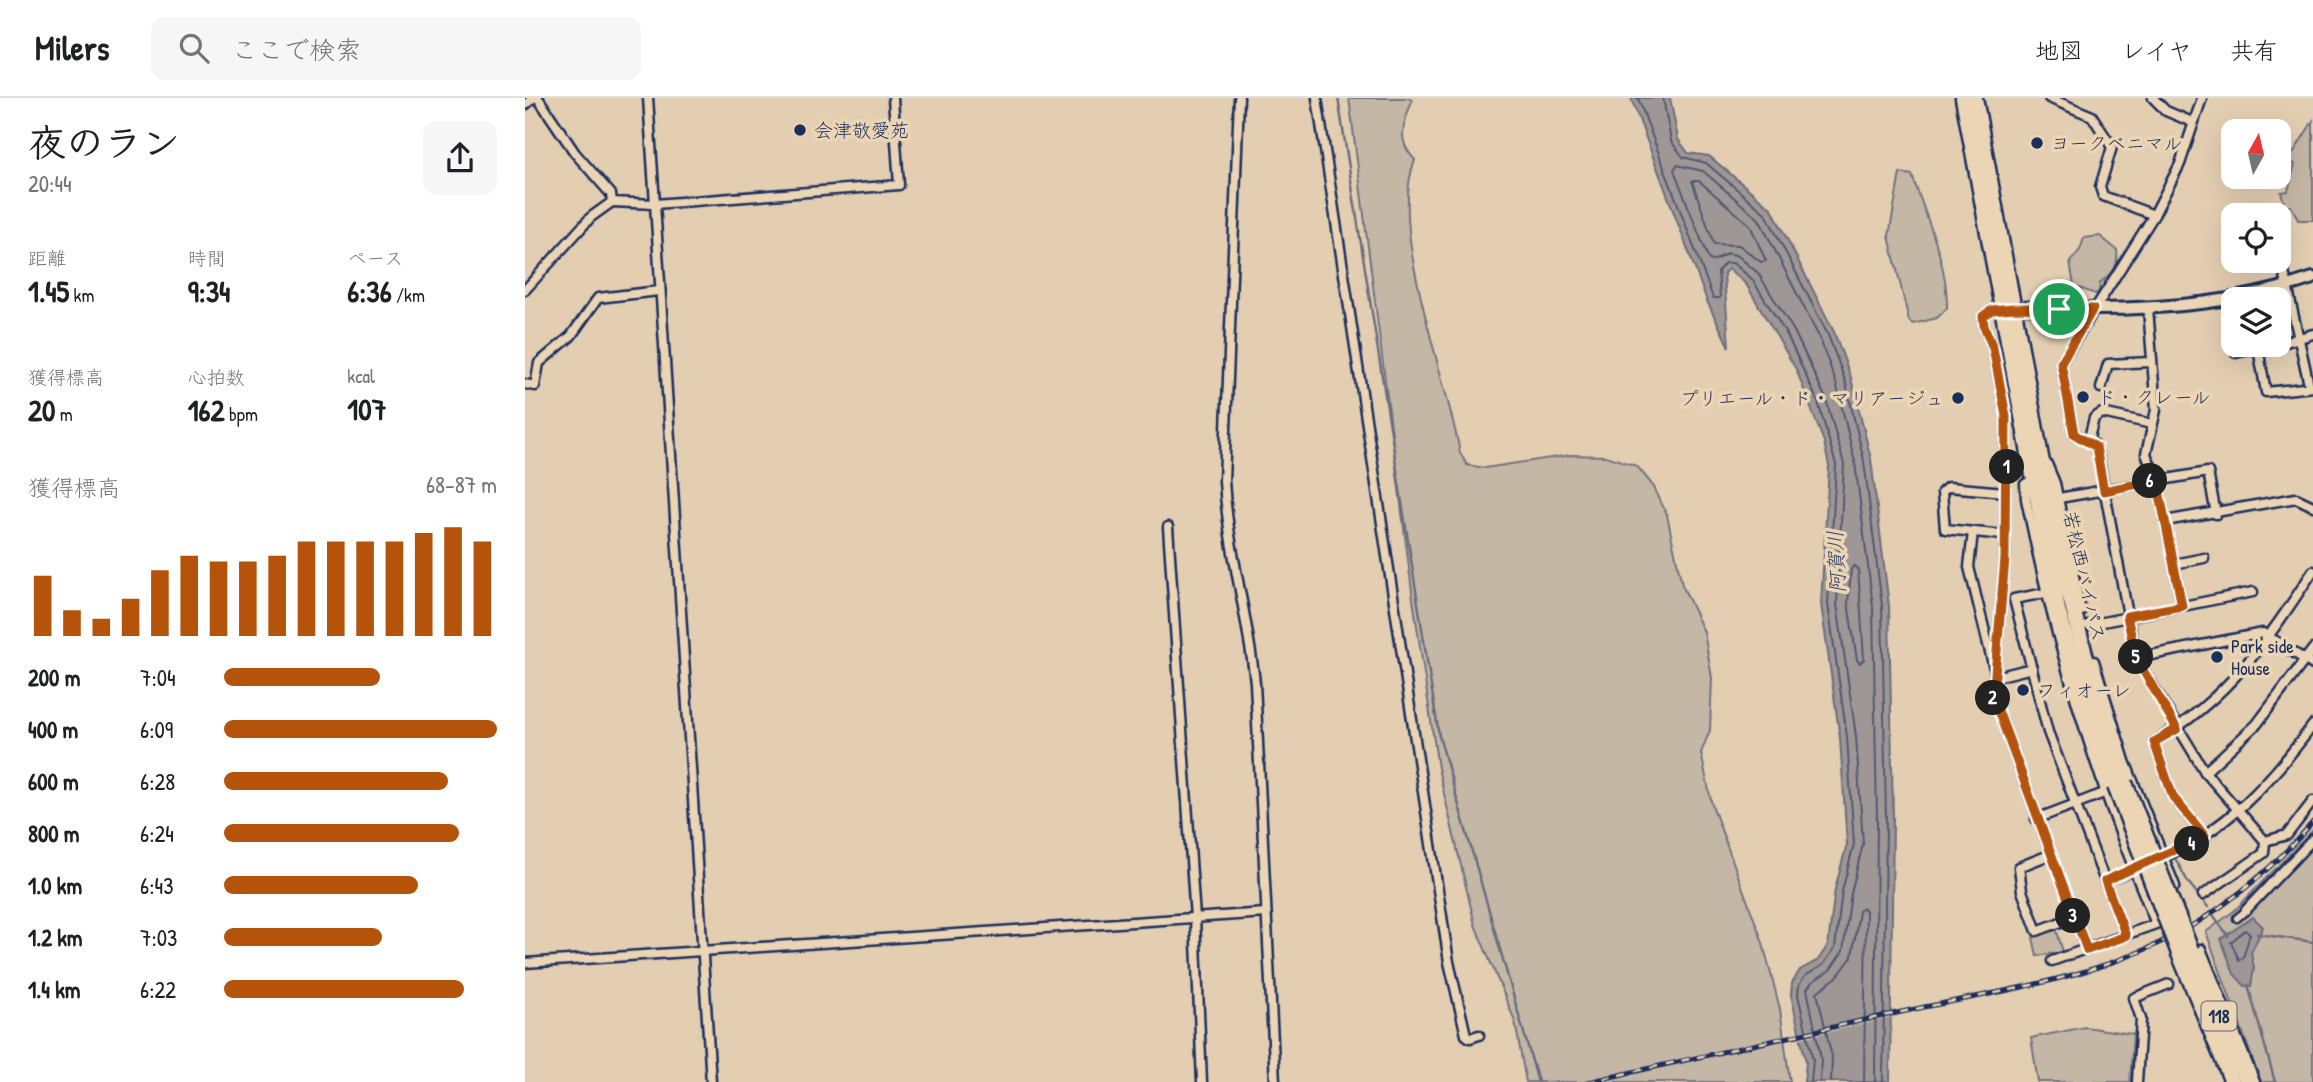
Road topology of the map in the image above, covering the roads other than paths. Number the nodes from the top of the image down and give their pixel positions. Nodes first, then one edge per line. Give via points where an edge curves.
1 (536, 98) edge
2 (648, 98) edge
3 (893, 98) edge
4 (1239, 98) edge
5 (1317, 98) edge
6 (1963, 98) edge
7 (1975, 98) edge
8 (2049, 98) edge
9 (2153, 98) edge
10 (2202, 98) edge
11 (525, 105) edge
12 (2192, 122) junction
13 (612, 202) junction
14 (655, 204) junction
15 (2154, 215) junction
16 (2286, 273) edge
17 (2313, 278) edge
18 (2289, 286) junction
19 (525, 290) edge
20 (659, 290) junction
21 (2008, 308) junction
22 (2148, 308) junction
23 (2093, 309) junction
24 (2313, 334) edge
25 (2301, 338) junction
26 (2291, 340) edge
27 (2260, 357) edge
28 (2151, 362) junction
29 (525, 384) edge
30 (2311, 386) edge
31 (2101, 388) dead end
32 (2152, 424) junction
33 (2088, 442) junction
34 (2040, 457) junction
35 (2033, 480) junction
36 (2157, 480) junction
37 (2104, 491) junction
38 (2005, 492) junction
39 (2059, 498) junction
40 (2313, 506) edge
41 (2216, 513) junction
42 (2165, 521) junction
43 (1168, 527) dead end
44 (1973, 532) junction
45 (2004, 536) junction
46 (2204, 558) dead end
47 (2173, 564) junction
48 (2313, 571) edge
49 (2253, 592) dead end
50 (2045, 593) junction
51 (2014, 599) junction
52 (2002, 600) junction
53 (2182, 606) junction
54 (2127, 616) junction
55 (2088, 625) dead end
56 (2270, 636) junction
57 (2313, 649) edge
58 (2136, 658) junction
59 (2309, 662) edge
60 (2032, 668) junction
61 (1996, 677) junction
62 (2313, 725) edge
63 (2177, 729) junction
64 (2205, 772) junction
65 (2120, 788) junction
66 (2108, 802) junction
67 (2313, 802) edge
68 (2075, 805) junction
69 (2238, 812) junction
70 (2036, 819) junction
71 (2205, 836) junction
72 (2313, 839) edge
73 (2265, 841) junction
74 (2049, 855) junction
75 (2163, 858) junction
76 (2133, 871) junction
77 (2105, 881) junction
78 (2175, 886) dead end
79 (2203, 895) dead end
80 (1266, 912) junction
81 (2242, 914) dead end
82 (2074, 917) junction
83 (1195, 918) junction
84 (2126, 936) junction
85 (2087, 950) junction
86 (703, 952) junction
87 (2185, 953) junction
88 (2052, 961) dead end
89 (525, 963) edge
90 (2169, 984) dead end
91 (1479, 1035) dead end
92 (712, 1082) edge
93 (1202, 1082) edge
94 (1275, 1082) edge
95 (2137, 1082) edge
96 (2226, 1082) edge
97 (2232, 1082) edge
98 (2247, 1082) edge
99 (2255, 1082) edge

1 - 11 street
1 - 13 street via 611,194
2 - 14 street
3 - 14 street via 899,186
4 - 80 street via 1224,481 1255,683
5 - 91 street via 1449,962 1466,1035
6 - 21 highway, 若松西バイパス / 118
7 - 21 highway, 若松西バイパス / 118
8 - 15 street via 2092,116 2112,146 2100,187 2103,196
9 - 12 street via 2166,111
10 - 12 street
12 - 15 street via 2180,164
13 - 14 street
13 - 19 street via 591,217
14 - 20 street
15 - 23 street
16 - 18 street
17 - 18 street
18 - 22 street via 2216,302
18 - 25 street
20 - 29 street via 598,298 571,336 539,363 535,386
20 - 86 street
21 - 23 street
21 - 34 highway, 若松西バイパス / 118
21 - 35 highway, 若松西バイパス / 118
21 - 38 street via 1987,312 1983,323 1993,348 2006,416
22 - 23 street
22 - 28 street
23 - 33 street via 2061,363 2074,434
24 - 25 street
25 - 26 street
25 - 30 street
27 - 30 street via 2266,392
28 - 31 street via 2108,364
28 - 32 street via 2156,410
32 - 33 street via 2102,413 2094,418
32 - 36 street via 2146,454
33 - 37 street via 2096,447
34 - 39 street via 2050,468
34 - 65 highway, 若松西バイパス / 118 via 2075,623
35 - 50 street via 2025,484 2026,499
35 - 65 highway, 若松西バイパス / 118 via 2058,610 2100,750
36 - 37 street
36 - 41 street via 2207,472
36 - 42 street
37 - 39 street
37 - 54 street
38 - 44 street via 1948,487 1942,492 1945,529
38 - 45 street
39 - 65 street
40 - 41 street via 2296,498
41 - 42 street
42 - 47 street
43 - 83 street
44 - 45 street
44 - 61 street via 1969,567
45 - 52 street
46 - 47 street
47 - 53 street
48 - 56 street
49 - 53 street
50 - 51 street
50 - 65 street
51 - 52 street
51 - 60 street
52 - 61 street
53 - 54 street
54 - 55 street
54 - 58 street
56 - 58 street via 2263,633
56 - 59 street
56 - 63 street via 2218,697
57 - 59 street
58 - 63 street
59 - 64 street via 2257,724
60 - 61 street
60 - 68 street
61 - 70 street via 1993,697
62 - 69 street
63 - 64 street
63 - 71 street via 2154,742 2173,797
64 - 69 street
65 - 66 street
65 - 66 street
65 - 68 street
65 - 75 street
65 - 87 highway, 若松西バイパス / 118, bridge
66 - 76 street
67 - 73 street via 2287,835
68 - 70 street
68 - 77 street
69 - 71 street
69 - 73 street
70 - 74 street
71 - 75 street
72 - 81 street
73 - 79 street via 2264,853
74 - 82 street
74 - 82 street via 2019,867 2022,891 2037,931
75 - 76 street
75 - 78 street
76 - 77 street
76 - 84 street via 2156,924
77 - 84 street
80 - 83 street
80 - 94 street
82 - 85 street
83 - 86 street
83 - 93 street
84 - 85 street
85 - 88 street
86 - 89 street
86 - 92 street
87 - 97 highway, 若松西バイパス / 118
87 - 98 highway, 若松西バイパス / 118
90 - 95 street via 2134,998 2141,1019
96 - 99 street via 2175,958 2193,947 2201,949

